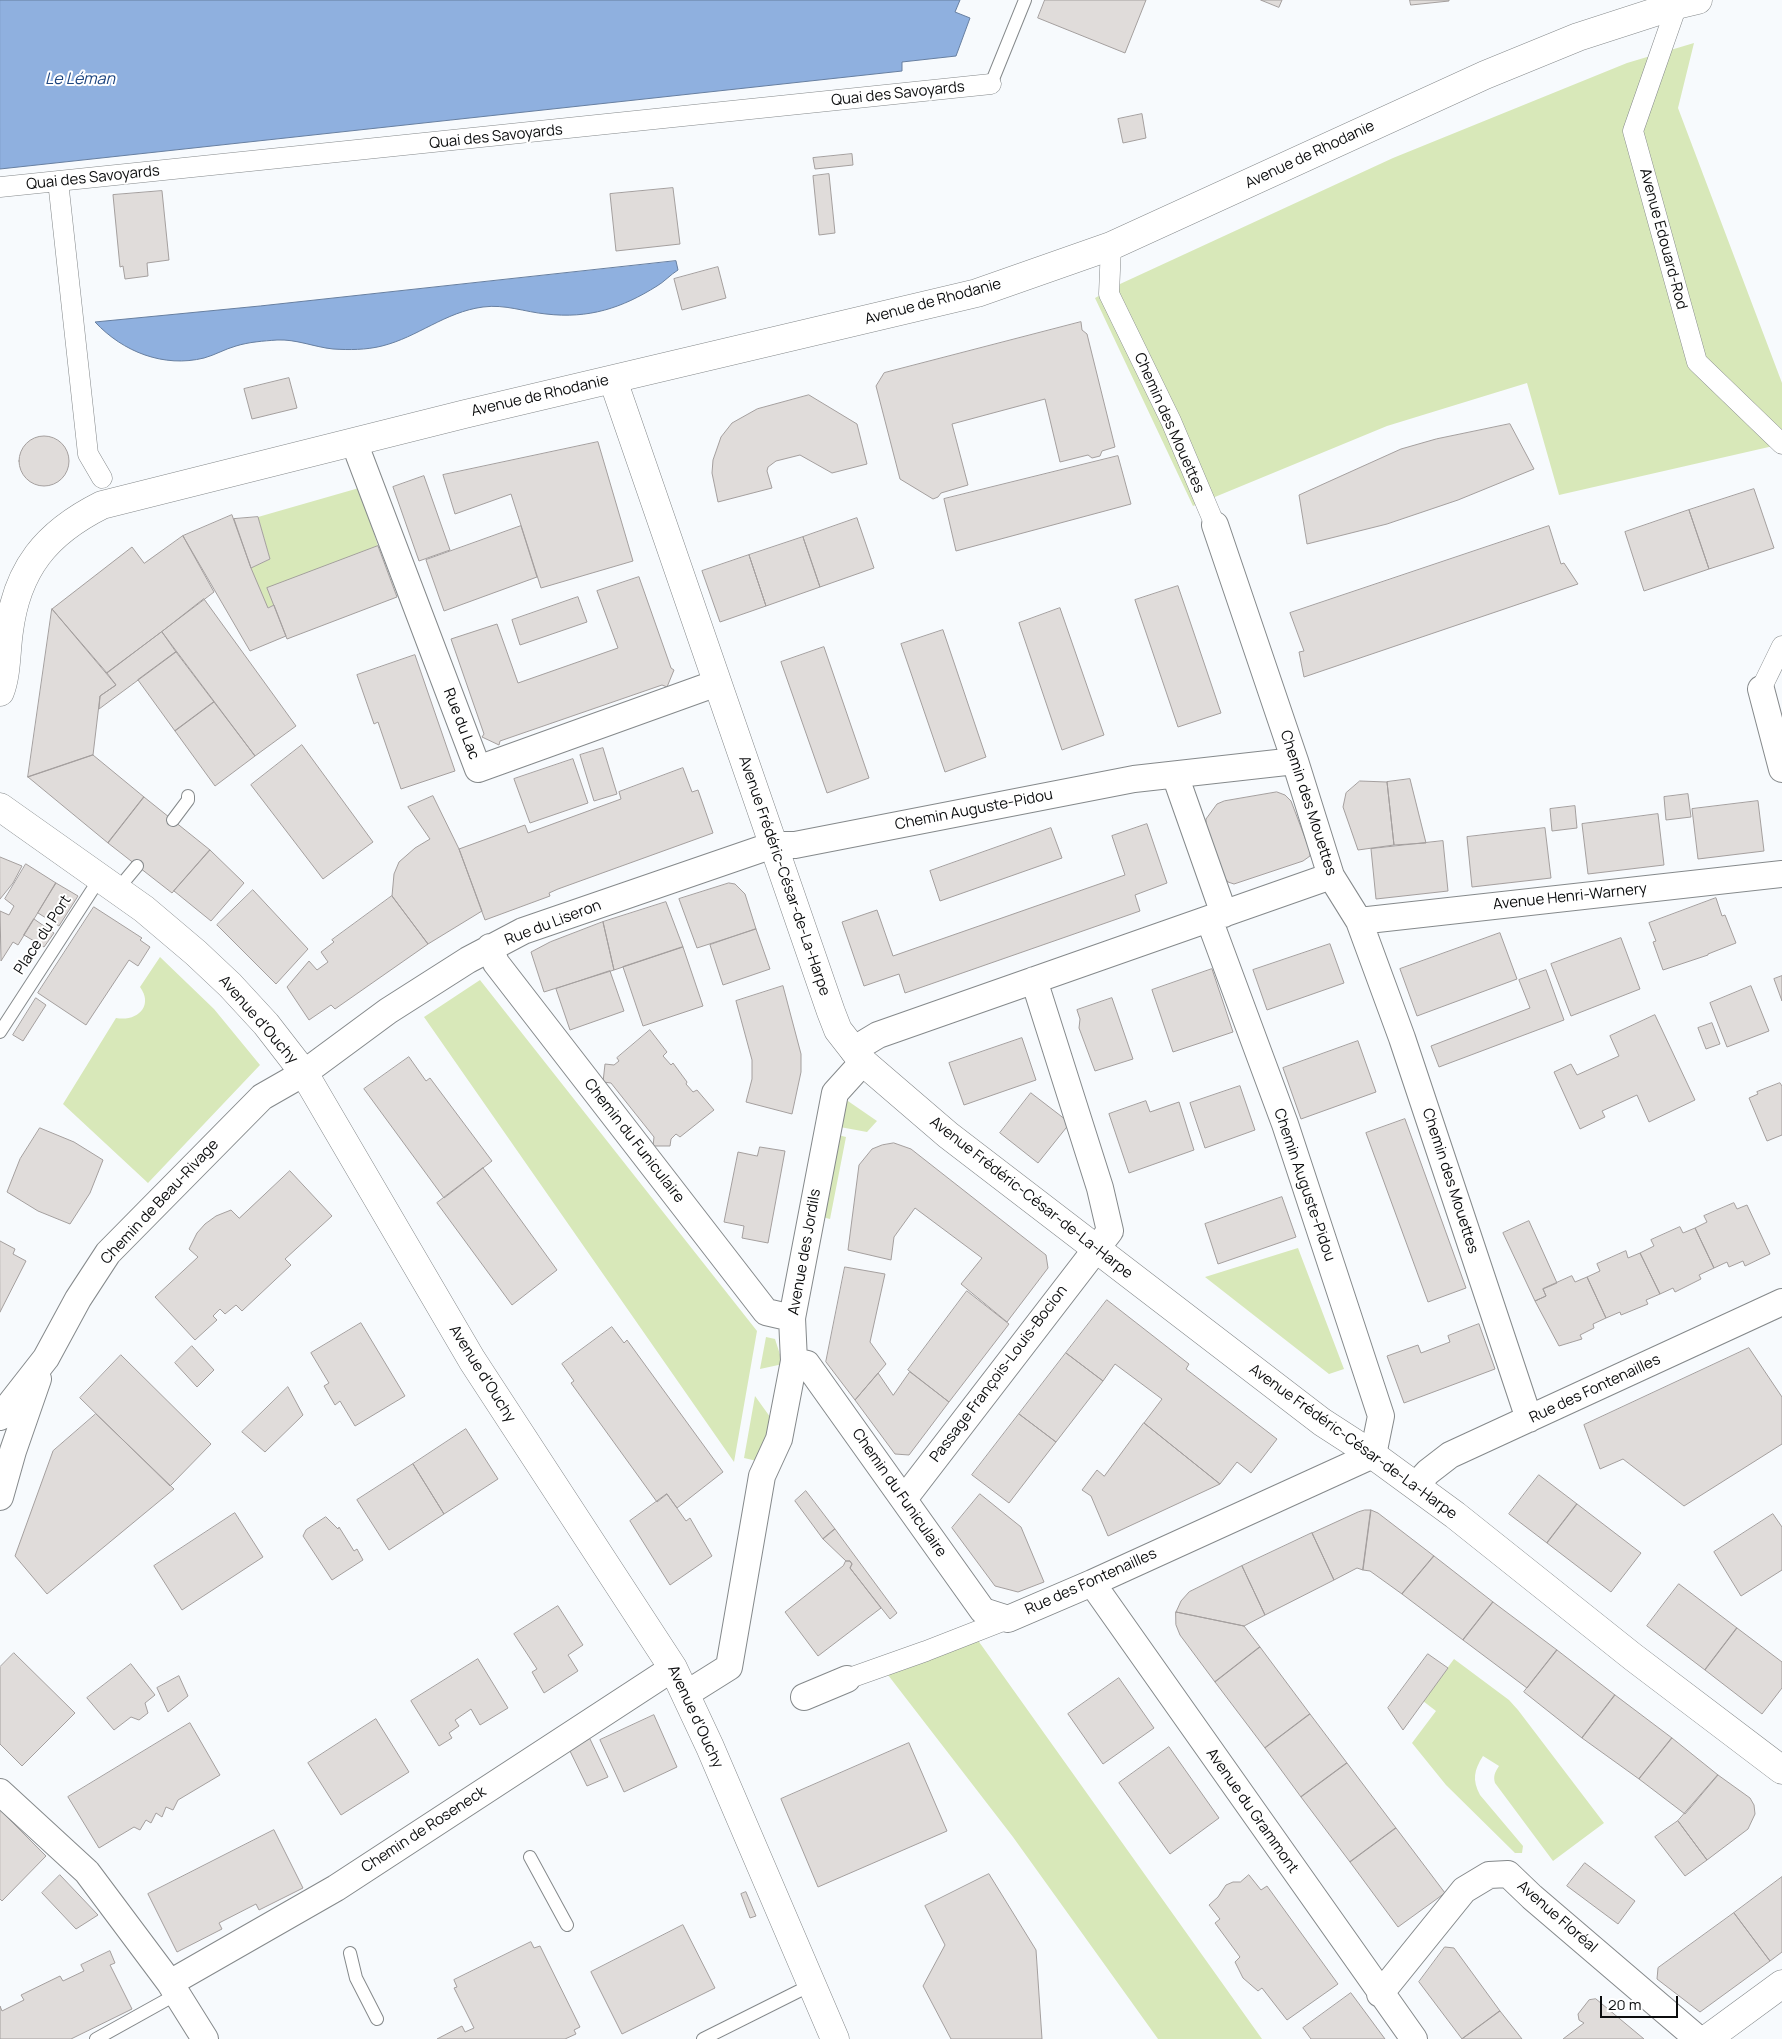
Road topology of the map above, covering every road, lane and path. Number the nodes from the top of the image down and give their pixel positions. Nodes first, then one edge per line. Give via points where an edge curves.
1 (1025, 0) edge
2 (1688, 2) edge
3 (991, 84) joint
4 (58, 181) junction
5 (0, 187) edge
6 (1111, 246) junction
7 (613, 380) junction
8 (354, 442) junction
9 (1782, 444) edge
10 (102, 478) dead end
11 (1215, 525) joint
12 (1782, 646) edge
13 (717, 683) junction
14 (1761, 689) joint
15 (0, 692) edge
16 (1294, 761) junction
17 (1782, 769) edge
18 (1175, 775) junction
19 (188, 796) dead end
20 (0, 807) edge
21 (173, 820) dead end
22 (773, 845) junction
23 (137, 866) dead end
24 (1782, 874) edge
25 (1331, 876) junction
26 (108, 884) junction
27 (1216, 917) junction
28 (1359, 921) junction
29 (490, 947) junction
30 (1034, 980) junction
31 (0, 1032) edge
32 (858, 1056) junction
33 (304, 1073) junction
34 (1096, 1249) junction
35 (1782, 1302) edge
36 (792, 1318) junction
37 (46, 1358) junction
38 (794, 1361) junction
39 (0, 1417) edge
40 (1529, 1419) junction
41 (7, 1447) edge
42 (1373, 1455) junction
43 (1416, 1485) junction
44 (0, 1497) edge
45 (904, 1500) junction
46 (1092, 1583) junction
47 (1008, 1619) junction
48 (673, 1668) junction
49 (847, 1679) joint
50 (686, 1694) junction
51 (804, 1697) dead end
52 (1782, 1770) edge
53 (0, 1792) edge
54 (530, 1857) dead end
55 (567, 1925) dead end
56 (350, 1953) dead end
57 (1782, 1984) edge
58 (812, 1985) junction
59 (174, 1989) junction
60 (1380, 1994) junction
61 (377, 2019) dead end
62 (96, 2039) edge
63 (206, 2039) edge
64 (703, 2039) edge
65 (835, 2039) edge
66 (1414, 2039) edge
67 (1698, 2039) edge
68 (1707, 2039) edge

1 - 3 lane
2 - 6 main road, Avenue de Rhodanie via 1578,37 1485,75
2 - 9 street, Avenue Edouard-Rod via 1633,131 1697,362
3 - 4 street, Quai des Savoyards
4 - 5 street, Quai des Savoyards
4 - 10 street via 88,454
6 - 7 main road, Avenue de Rhodanie via 977,293
6 - 11 street, Chemin des Mouettes via 1109,294 1171,421
7 - 8 main road, Avenue de Rhodanie
7 - 13 main road, Avenue Frédéric-César-de-La-Harpe
8 - 13 street, Rue du Lac via 478,769
8 - 15 main road, Avenue de Rhodanie via 102,505 82,516 40,550 24,574 12,607
11 - 16 street, Chemin des Mouettes
12 - 14 street
13 - 22 main road, Avenue Frédéric-César-de-La-Harpe
14 - 17 street
16 - 18 street, Chemin Auguste-Pidou
16 - 25 street, Chemin des Mouettes
18 - 22 street, Chemin Auguste-Pidou via 1124,781 796,844
18 - 27 street, Chemin Auguste-Pidou
19 - 21 lane
20 - 26 main road, Avenue d'Ouchy
22 - 29 street, Rue du Liseron via 524,931
22 - 32 main road, Avenue Frédéric-César-de-La-Harpe via 836,1024
23 - 26 lane, Place du Port
24 - 28 street, Avenue Henri-Warnery
25 - 27 street
25 - 28 street, Chemin des Mouettes
26 - 31 lane, Place du Port
26 - 33 main road, Avenue d'Ouchy via 181,939 223,978 266,1024
27 - 30 street
27 - 42 street, Chemin Auguste-Pidou via 1381,1416
28 - 40 street, Chemin des Mouettes via 1402,1038
29 - 33 street, Rue du Liseron via 388,1011
29 - 36 street, Chemin du Funiculaire via 496,963 766,1312
30 - 32 street via 878,1035
30 - 34 street via 1100,1188 1110,1231
32 - 34 main road, Avenue Frédéric-César-de-La-Harpe via 948,1135
32 - 36 street, Avenue des Jordils via 835,1092
33 - 37 street, Chemin de Beau-Rivage via 262,1097 108,1254 78,1299
33 - 48 main road, Avenue d'Ouchy via 472,1360
34 - 42 main road, Avenue Frédéric-César-de-La-Harpe via 1322,1422
34 - 45 street, Passage François-Louis-Bocion
35 - 40 street, Rue des Fontenailles
36 - 38 street, Avenue des Jordils
37 - 39 street, Chemin de Beau-Rivage
37 - 41 street, Chemin de Beau-Rivage
38 - 45 street, Chemin du Funiculaire via 807,1364
38 - 50 street, Avenue des Jordils via 779,1439 762,1476 729,1668
40 - 43 street, Rue des Fontenailles via 1450,1455
41 - 44 street, Chemin de Beau-Rivage
42 - 43 main road, Avenue Frédéric-César-de-La-Harpe
42 - 46 street, Rue des Fontenailles
43 - 52 main road, Avenue Frédéric-César-de-La-Harpe
45 - 47 street, Chemin du Funiculaire via 983,1611
46 - 47 street, Rue des Fontenailles
46 - 60 street, Avenue du Grammont
47 - 49 street, Rue des Fontenailles
48 - 50 main road, Avenue d'Ouchy
48 - 59 street, Chemin de Roseneck via 336,1888
49 - 51 street, Rue des Fontenailles
50 - 58 main road, Avenue d'Ouchy
53 - 59 street via 87,1872
54 - 55 lane
56 - 61 lane via 356,1978
57 - 68 main road
58 - 64 lane
58 - 65 main road, Avenue d'Ouchy
59 - 62 lane
59 - 63 street
60 - 66 street, Avenue du Grammont
60 - 67 street, Avenue Floréal via 1464,1890 1489,1875 1508,1874

